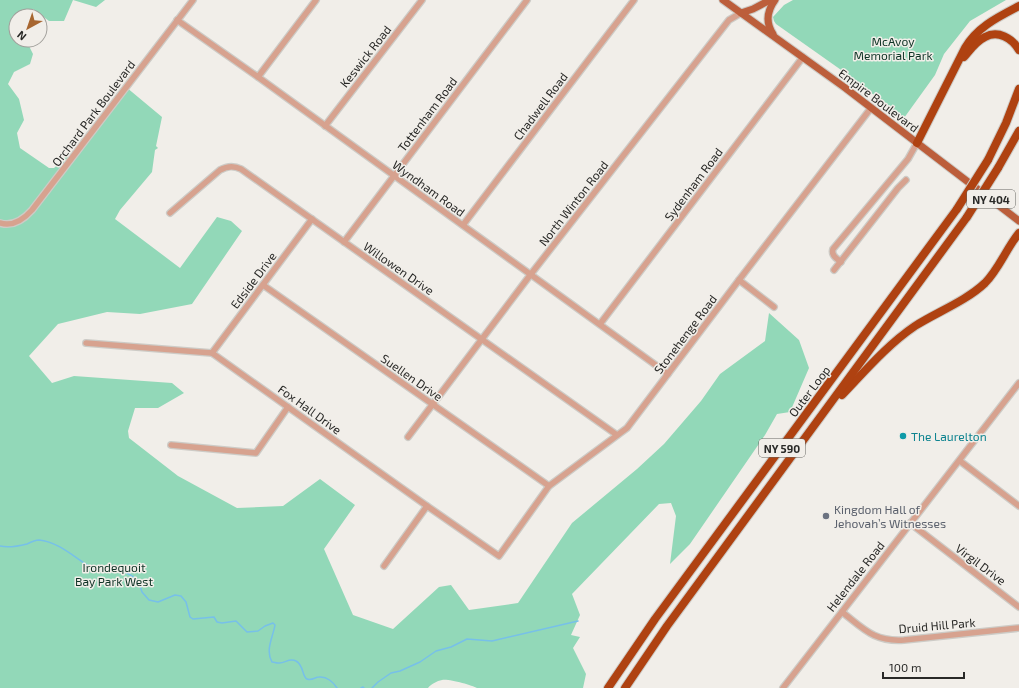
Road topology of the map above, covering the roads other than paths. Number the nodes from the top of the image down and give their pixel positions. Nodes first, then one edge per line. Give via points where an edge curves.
1 (193, 0) edge
2 (316, 0) edge
3 (422, 0) edge
4 (528, 0) edge
5 (634, 0) edge
6 (723, 0) edge
7 (770, 0) edge
8 (775, 0) edge
9 (1019, 6) edge
10 (741, 13) junction
11 (177, 20) junction
12 (777, 39) junction
13 (1019, 50) edge
14 (803, 57) junction
15 (258, 77) junction
16 (950, 77) junction
17 (1019, 89) edge
18 (1019, 101) edge
19 (872, 108) junction
20 (325, 126) junction
21 (1019, 131) edge
22 (917, 143) junction
23 (988, 160) junction
24 (394, 176) junction
25 (895, 176) junction
26 (170, 213) dead end
27 (312, 219) junction
28 (1019, 221) edge
29 (0, 224) edge
30 (463, 225) junction
31 (1019, 233) edge
32 (344, 242) junction
33 (841, 262) junction
34 (834, 270) dead end
35 (531, 274) junction
36 (739, 280) junction
37 (263, 285) junction
38 (774, 307) dead end
39 (600, 324) junction
40 (482, 340) junction
41 (86, 343) dead end
42 (212, 353) junction
43 (668, 374) junction
44 (1019, 383) edge
45 (432, 404) junction
46 (288, 408) junction
47 (819, 419) junction
48 (617, 435) junction
49 (408, 437) dead end
50 (171, 445) dead end
51 (960, 461) junction
52 (549, 486) junction
53 (427, 506) junction
54 (1019, 506) edge
55 (910, 523) junction
56 (500, 556) joint
57 (384, 566) dead end
58 (1019, 607) edge
59 (842, 612) junction
60 (1019, 628) edge
61 (608, 688) edge
62 (625, 688) edge
63 (783, 688) edge

1 - 11 street, Orchard Park Boulevard
2 - 15 street
3 - 20 street, Keswick Road
4 - 24 street, Tottenham Road
5 - 30 street, Chadwell Road
6 - 10 main road, Empire Boulevard / NY 404
7 - 10 main road, North Winton Road
8 - 12 main road via 768,19 770,29
9 - 16 highway via 988,23 974,35
10 - 12 main road, Empire Boulevard / NY 404
10 - 35 street, North Winton Road via 729,20
11 - 15 street, Wyndham Road
11 - 29 street, Orchard Park Boulevard via 32,210 19,221
12 - 14 main road, Empire Boulevard / NY 404
13 - 16 highway via 1005,36 987,36 969,51
14 - 19 main road, Empire Boulevard / NY 404
14 - 39 street, Sydenham Road
15 - 20 street, Wyndham Road
16 - 22 highway
17 - 23 highway
18 - 23 highway, Outer Loop / NY 590
19 - 22 main road, Empire Boulevard / NY 404
19 - 36 street, Stonehenge Road
20 - 24 street, Wyndham Road
21 - 47 highway, Outer Loop / NY 590, bridge via 967,217
22 - 25 street
22 - 28 main road, Empire Boulevard / NY 404
23 - 61 highway, Outer Loop / NY 590, bridge via 958,209 655,619
24 - 30 street, Wyndham Road
24 - 32 street, Tottenham Road
25 - 33 street via 833,248 833,255
25 - 33 street via 904,181
26 - 27 street, Willowen Drive via 220,170 232,166 241,169
27 - 32 street, Willowen Drive
27 - 37 street, Edside Drive
30 - 35 street, Wyndham Road
31 - 47 highway via 984,284 921,322 900,338
32 - 40 street, Willowen Drive
33 - 34 street
35 - 39 street, Wyndham Road
35 - 40 street, North Winton Road
36 - 38 street
36 - 43 street, Stonehenge Road
37 - 42 street, Edside Drive
37 - 45 street, Suellen Drive
39 - 43 street, Wyndham Road
40 - 45 street, North Winton Road
40 - 48 street, Willowen Drive
41 - 42 street
42 - 46 street, Fox Hall Drive
43 - 48 street, Stonehenge Road via 627,428
44 - 51 street, Helendale Road
45 - 49 street, North Winton Road
45 - 52 street, Suellen Drive
46 - 50 street via 256,454
46 - 53 street, Fox Hall Drive
47 - 62 highway, Outer Loop / NY 590 via 664,630
48 - 52 street, Stonehenge Road
51 - 54 street
51 - 55 street, Helendale Road
52 - 56 street, Stonehenge Road
53 - 56 street, Fox Hall Drive
53 - 57 street
55 - 58 street, Virgil Drive
55 - 59 street, Helendale Road
59 - 60 street, Druid Hill Park via 874,636 890,640
59 - 63 street, Helendale Road

